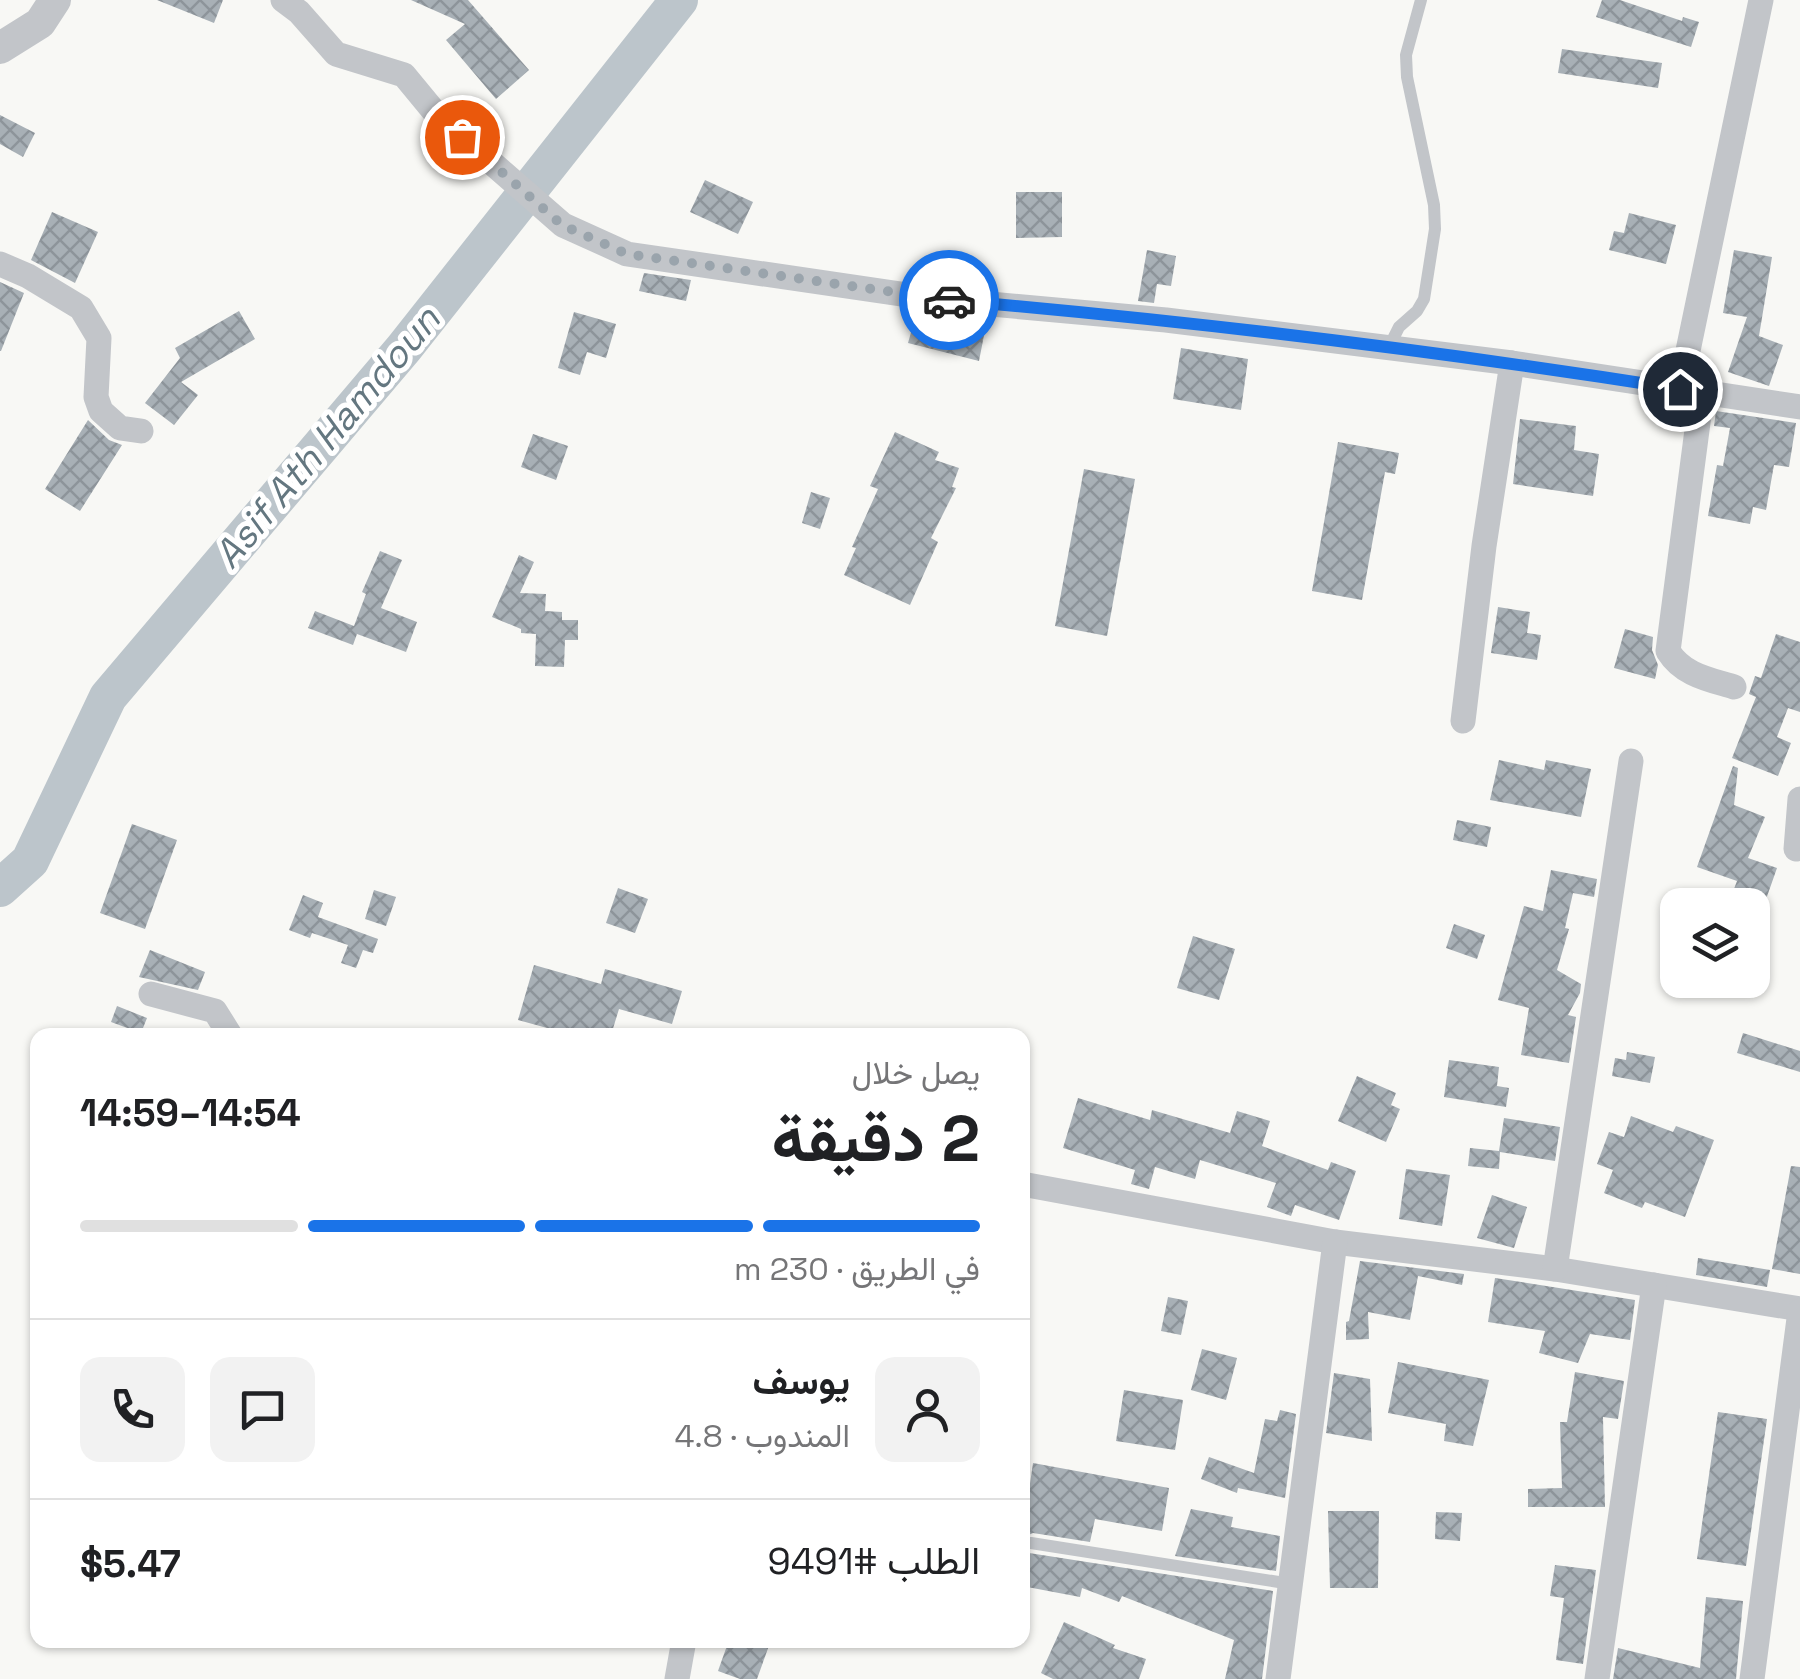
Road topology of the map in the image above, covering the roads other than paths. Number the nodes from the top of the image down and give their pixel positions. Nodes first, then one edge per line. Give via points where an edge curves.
1 (55, 0) edge
2 (283, 0) edge
3 (1421, 0) edge
4 (1761, 0) edge
5 (0, 48) edge
6 (0, 264) edge
7 (1389, 347) junction
8 (1512, 363) junction
9 (1691, 390) junction
10 (1800, 407) edge
11 (141, 431) dead end
12 (1734, 687) dead end
13 (1463, 721) dead end
14 (1631, 760) dead end
15 (1800, 799) edge
16 (1796, 849) dead end
17 (150, 994) dead end
18 (226, 1028) edge
19 (1030, 1185) edge
20 (1335, 1242) junction
21 (1555, 1269) junction
22 (1654, 1285) junction
23 (1800, 1310) edge
24 (1031, 1543) dead end
25 (1291, 1584) junction
26 (683, 1648) edge
27 (677, 1679) edge
28 (1278, 1679) edge
29 (1597, 1679) edge
30 (1752, 1679) edge

1 - 5 street via 40,22
2 - 7 street via 336,54 404,74 438,115 562,225 627,254 935,299
3 - 7 lane via 1407,77 1435,229 1424,299
4 - 9 street
6 - 11 street via 81,308 98,338 101,411 120,428
7 - 8 street
8 - 9 street
8 - 13 street
9 - 10 street
9 - 12 street via 1668,650 1692,674
14 - 21 street
15 - 16 street
17 - 18 street via 215,1011
19 - 20 street
20 - 21 street
20 - 25 street
21 - 22 street
22 - 23 street
22 - 29 street
23 - 30 street
24 - 25 lane
25 - 28 street
26 - 27 street

